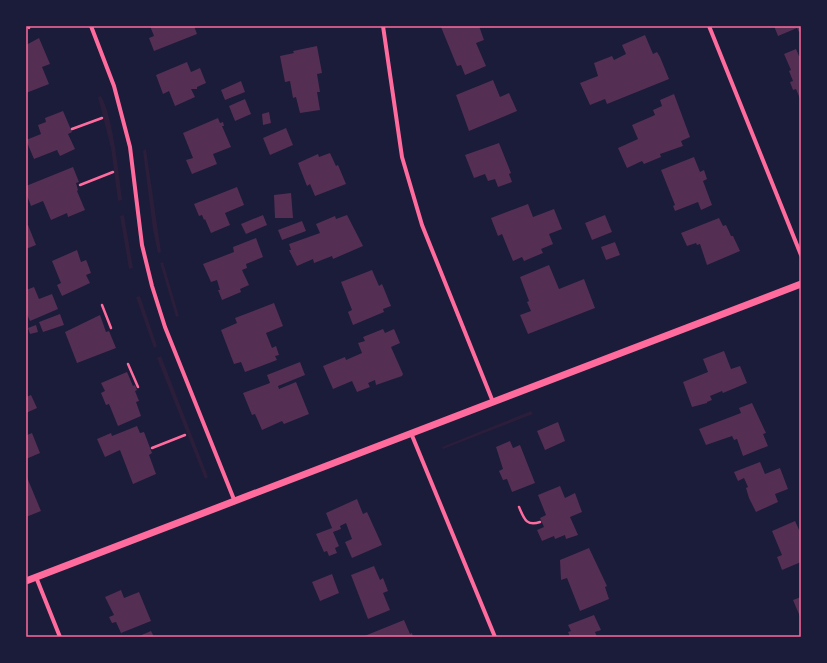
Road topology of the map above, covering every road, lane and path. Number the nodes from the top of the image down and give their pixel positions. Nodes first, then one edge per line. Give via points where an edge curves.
1 (91, 26) edge
2 (383, 26) edge
3 (709, 26) edge
4 (102, 118) dead end
5 (72, 129) dead end
6 (113, 172) dead end
7 (80, 185) dead end
8 (801, 256) edge
9 (801, 284) edge
10 (102, 304) dead end
11 (111, 328) dead end
12 (128, 364) dead end
13 (138, 387) dead end
14 (493, 403) junction
15 (411, 433) junction
16 (185, 435) dead end
17 (152, 448) dead end
18 (235, 502) junction
19 (519, 507) dead end
20 (540, 522) dead end
21 (36, 577) junction
22 (26, 581) edge
23 (60, 637) edge
24 (495, 637) edge

1 - 18 street via 114,86 130,147 142,245 152,286 168,334
2 - 14 street via 402,157 422,225
3 - 8 street
4 - 5 path
6 - 7 path
9 - 14 street
10 - 11 path
12 - 13 path
14 - 15 street
15 - 18 street
15 - 24 street
16 - 17 path
18 - 21 street
19 - 20 path via 527,523 531,525
21 - 22 street
21 - 23 street

